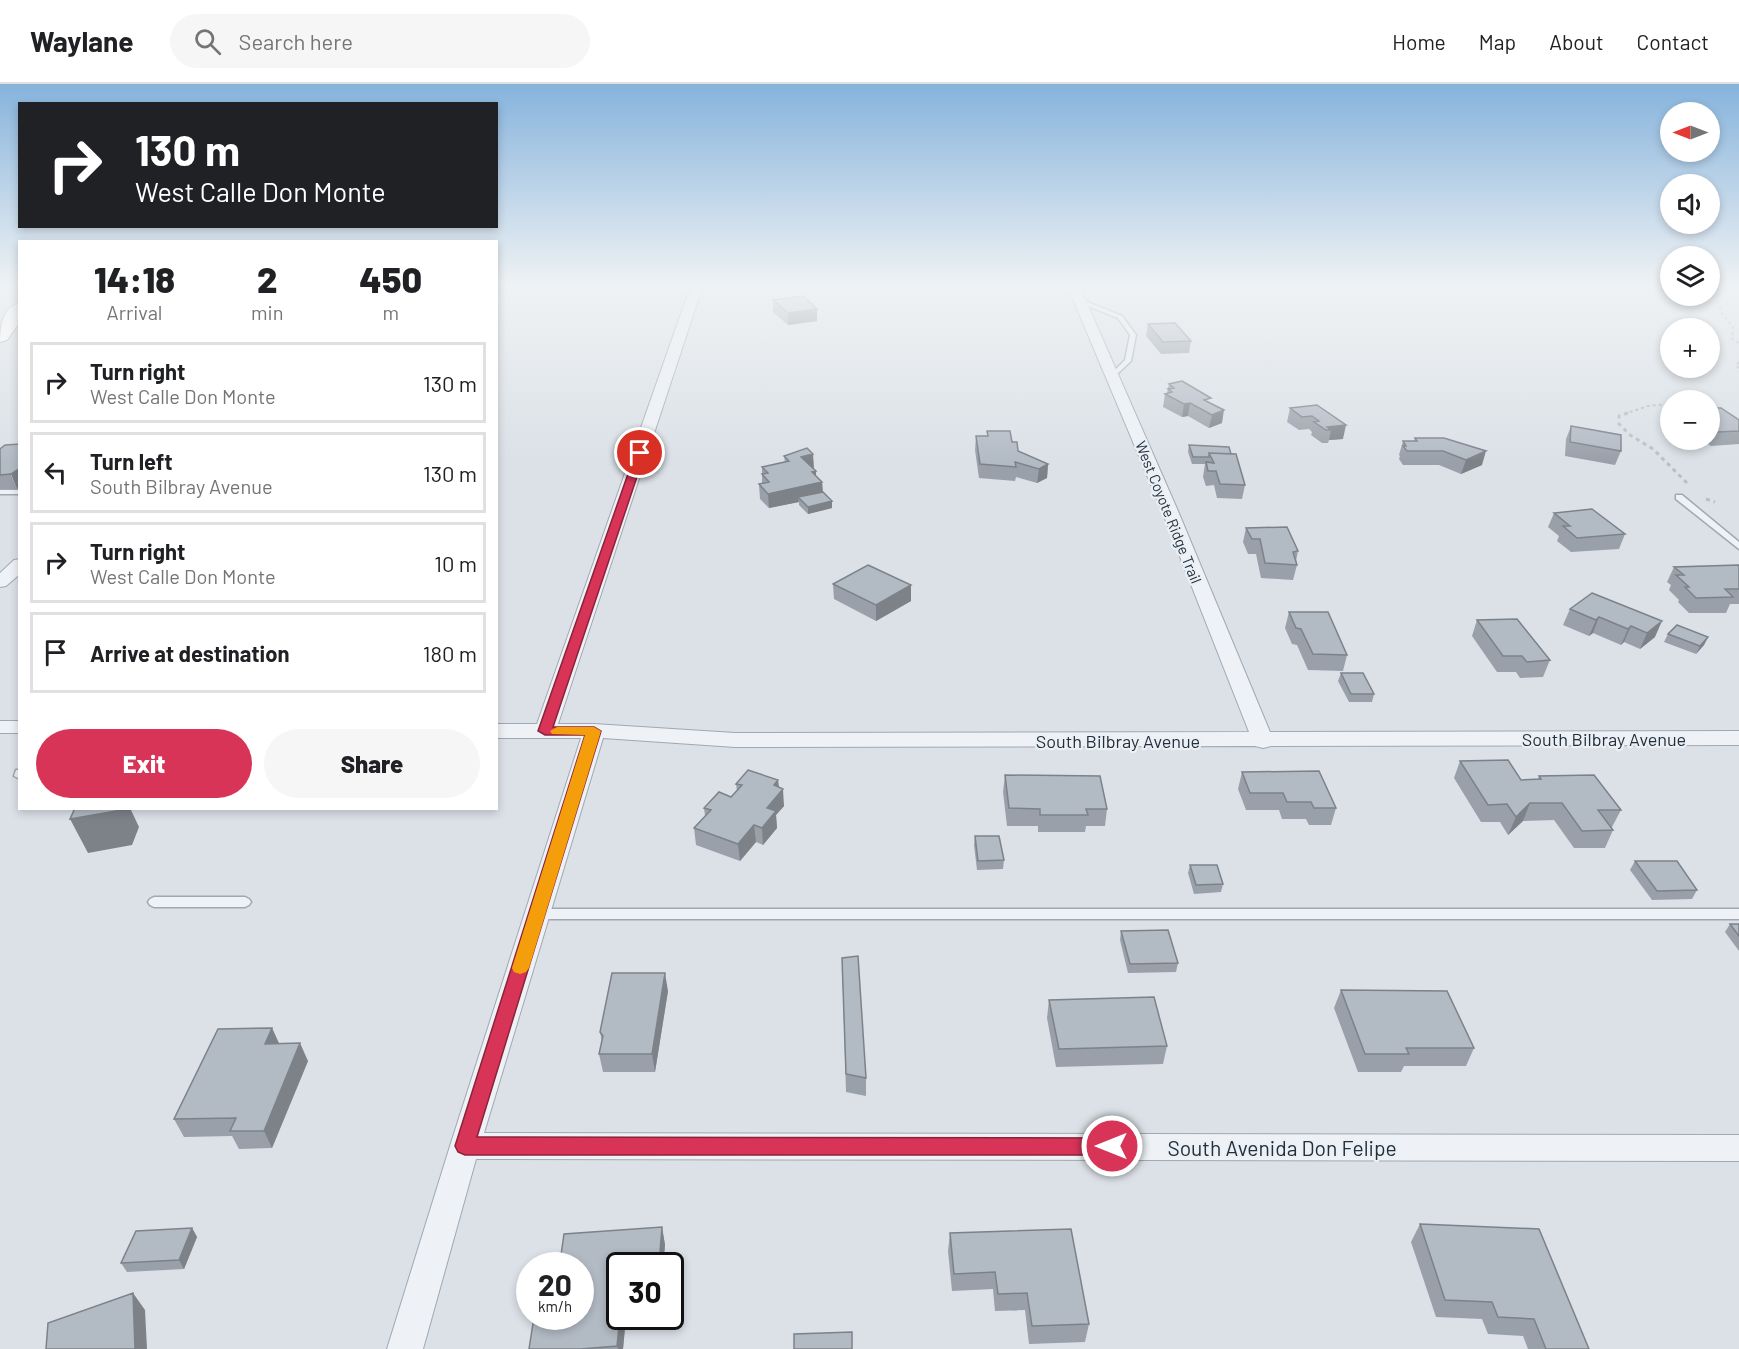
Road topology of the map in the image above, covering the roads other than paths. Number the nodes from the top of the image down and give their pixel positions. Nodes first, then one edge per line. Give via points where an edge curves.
1 (677, 344) edge
2 (1099, 344) edge
3 (1131, 344) edge
4 (1112, 376) junction
5 (0, 492) edge
6 (18, 492) edge
7 (1679, 497) dead end
8 (1739, 546) edge
9 (18, 566) edge
10 (0, 582) edge
11 (0, 727) edge
12 (18, 727) edge
13 (498, 730) edge
14 (545, 731) junction
15 (594, 731) junction
16 (1739, 738) edge
17 (1263, 741) junction
18 (154, 902) dead end
19 (245, 902) dead end
20 (537, 914) junction
21 (1739, 914) edge
22 (465, 1146) junction
23 (1739, 1148) edge
24 (405, 1349) edge

1 - 14 street
2 - 4 street, West Coyote Ridge Trail
3 - 4 lane via 1128,361
4 - 17 street, West Coyote Ridge Trail
5 - 6 lane
7 - 8 lane
9 - 10 street
11 - 12 street
13 - 14 street, South Bilbray Avenue
14 - 15 street, South Bilbray Avenue
15 - 17 street, South Bilbray Avenue via 735,740
15 - 20 street
16 - 17 street, South Bilbray Avenue
18 - 19 lane
20 - 21 lane
20 - 22 street
22 - 23 street, South Avenida Don Felipe
22 - 24 street

